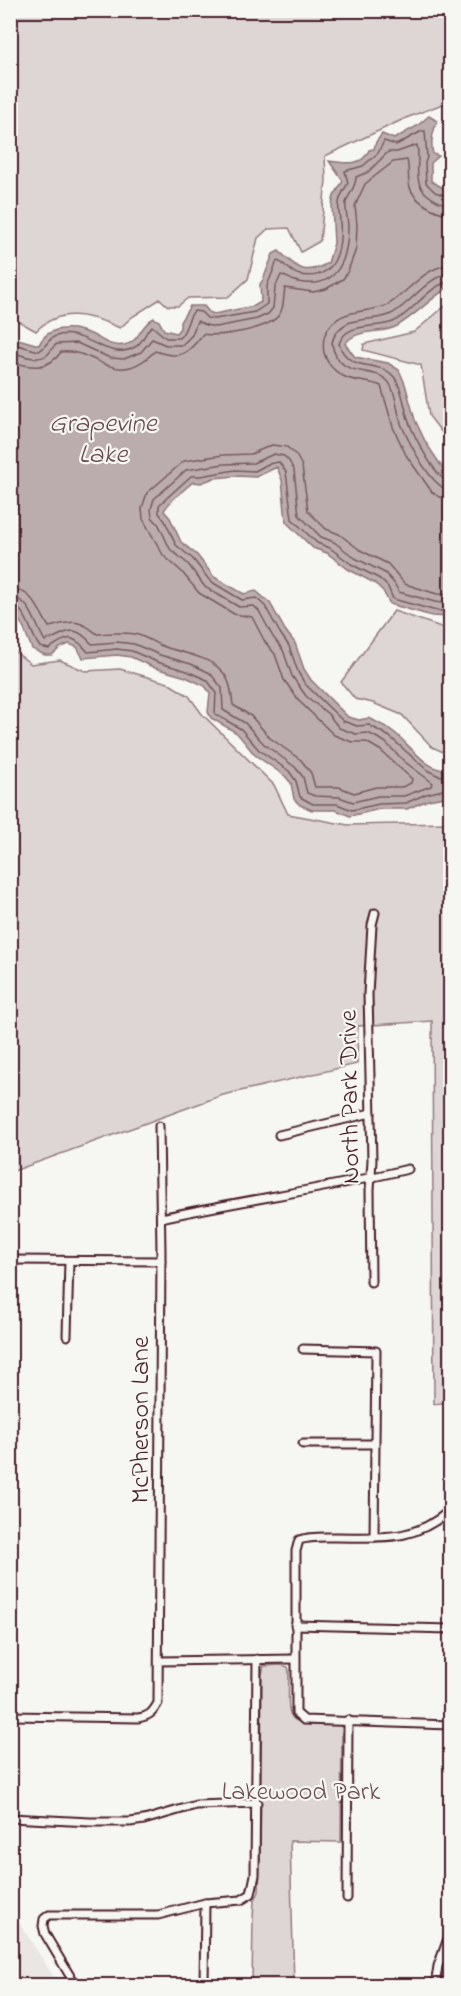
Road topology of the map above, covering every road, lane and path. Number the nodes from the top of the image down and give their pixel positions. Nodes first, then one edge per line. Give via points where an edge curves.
1 (375, 913) dead end
2 (371, 1113) junction
3 (159, 1126) dead end
4 (279, 1135) dead end
5 (408, 1169) dead end
6 (371, 1178) junction
7 (161, 1218) junction
8 (10, 1260) edge
9 (69, 1261) junction
10 (161, 1261) junction
11 (371, 1282) dead end
12 (67, 1336) dead end
13 (303, 1349) dead end
14 (303, 1444) dead end
15 (374, 1444) junction
16 (450, 1510) edge
17 (374, 1537) junction
18 (295, 1625) junction
19 (450, 1629) edge
20 (257, 1659) junction
21 (295, 1659) junction
22 (159, 1661) junction
23 (10, 1716) edge
24 (348, 1720) junction
25 (450, 1725) edge
26 (257, 1803) junction
27 (10, 1818) edge
28 (347, 1898) dead end
29 (205, 1903) junction
30 (450, 1933) edge
31 (76, 1986) edge
32 (204, 1986) edge
33 (435, 1986) edge

1 - 2 street, North Park Drive via 368,994
2 - 4 street
2 - 6 street, North Park Drive
3 - 7 street, McPherson Lane
5 - 6 street
6 - 7 street
6 - 11 street, North Park Drive
7 - 10 street, McPherson Lane
8 - 9 street
9 - 10 street
9 - 12 street
10 - 22 street, McPherson Lane
13 - 15 street via 376,1350
14 - 15 street
15 - 17 street
16 - 17 street via 408,1535
17 - 18 street via 299,1540
18 - 19 street
18 - 21 street
20 - 21 street
20 - 22 street
20 - 26 street
21 - 24 street via 296,1707 300,1718
22 - 23 street, McPherson Lane via 158,1703 146,1717
24 - 25 street
24 - 28 street
26 - 27 street via 196,1805 130,1822
26 - 29 street via 251,1894 241,1900
29 - 31 street via 158,1915 49,1915 44,1919 45,1934
29 - 32 street
30 - 33 street

